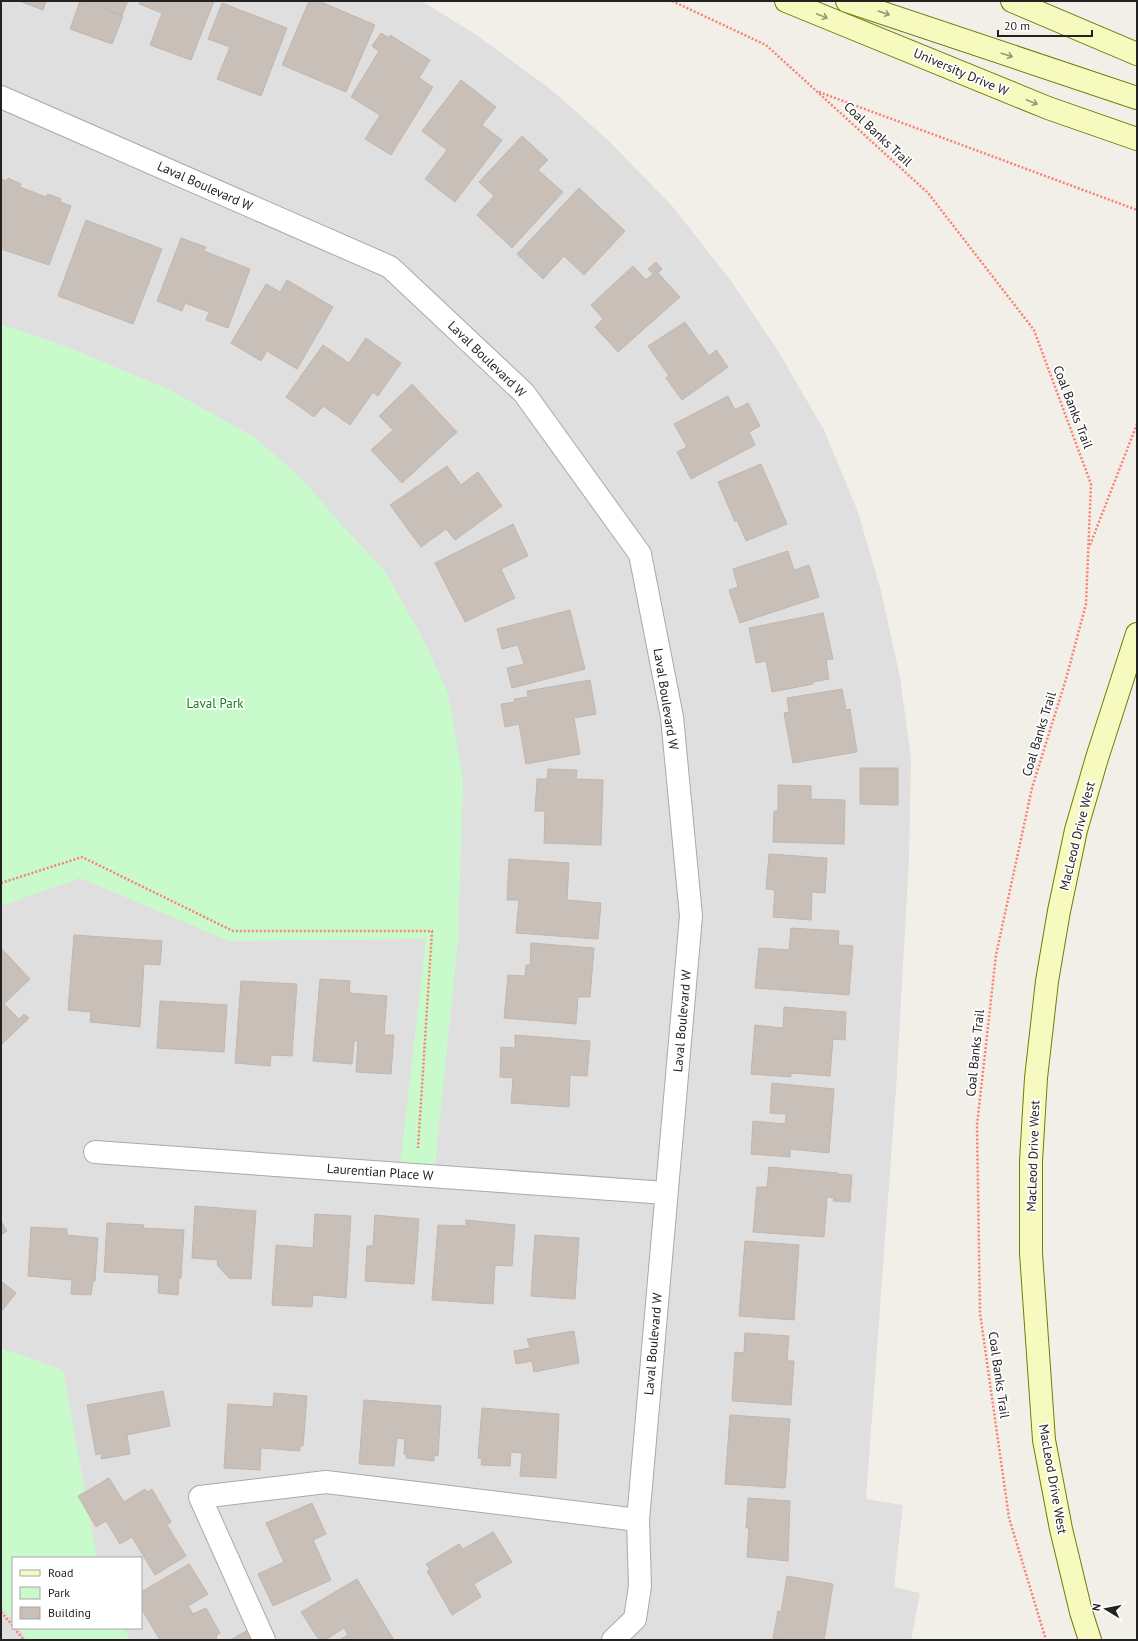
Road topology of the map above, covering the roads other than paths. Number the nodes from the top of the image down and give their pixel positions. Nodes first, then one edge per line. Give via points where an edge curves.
1 (786, 1) edge
2 (847, 1) edge
3 (1012, 1) edge
4 (1137, 54) edge
5 (1, 97) edge
6 (1137, 98) edge
7 (1109, 130) junction
8 (1137, 139) edge
9 (1137, 146) edge
10 (1137, 634) edge
11 (1137, 654) edge
12 (1122, 677) junction
13 (95, 1152) dead end
14 (666, 1193) junction
15 (638, 1520) junction
16 (264, 1640) edge
17 (613, 1640) edge
18 (1090, 1640) edge

1 -> 7 main road, University Drive W via 1048,108
2 -> 6 main road
3 - 4 main road
5 - 14 street, Laval Boulevard W via 390,267 524,393 640,554 672,717 691,916
7 - 8 main road, University Drive W
7 - 9 main road
10 - 12 main road
11 - 12 main road
12 - 18 main road, MacLeod Drive West via 1076,830 1059,911 1036,1078 1031,1161 1031,1253 1044,1440 1061,1530
13 - 14 street, Laurentian Place W
14 - 15 street, Laval Boulevard W
15 - 16 street via 326,1482 200,1497
15 - 17 street, Laval Boulevard W via 640,1586 635,1619

